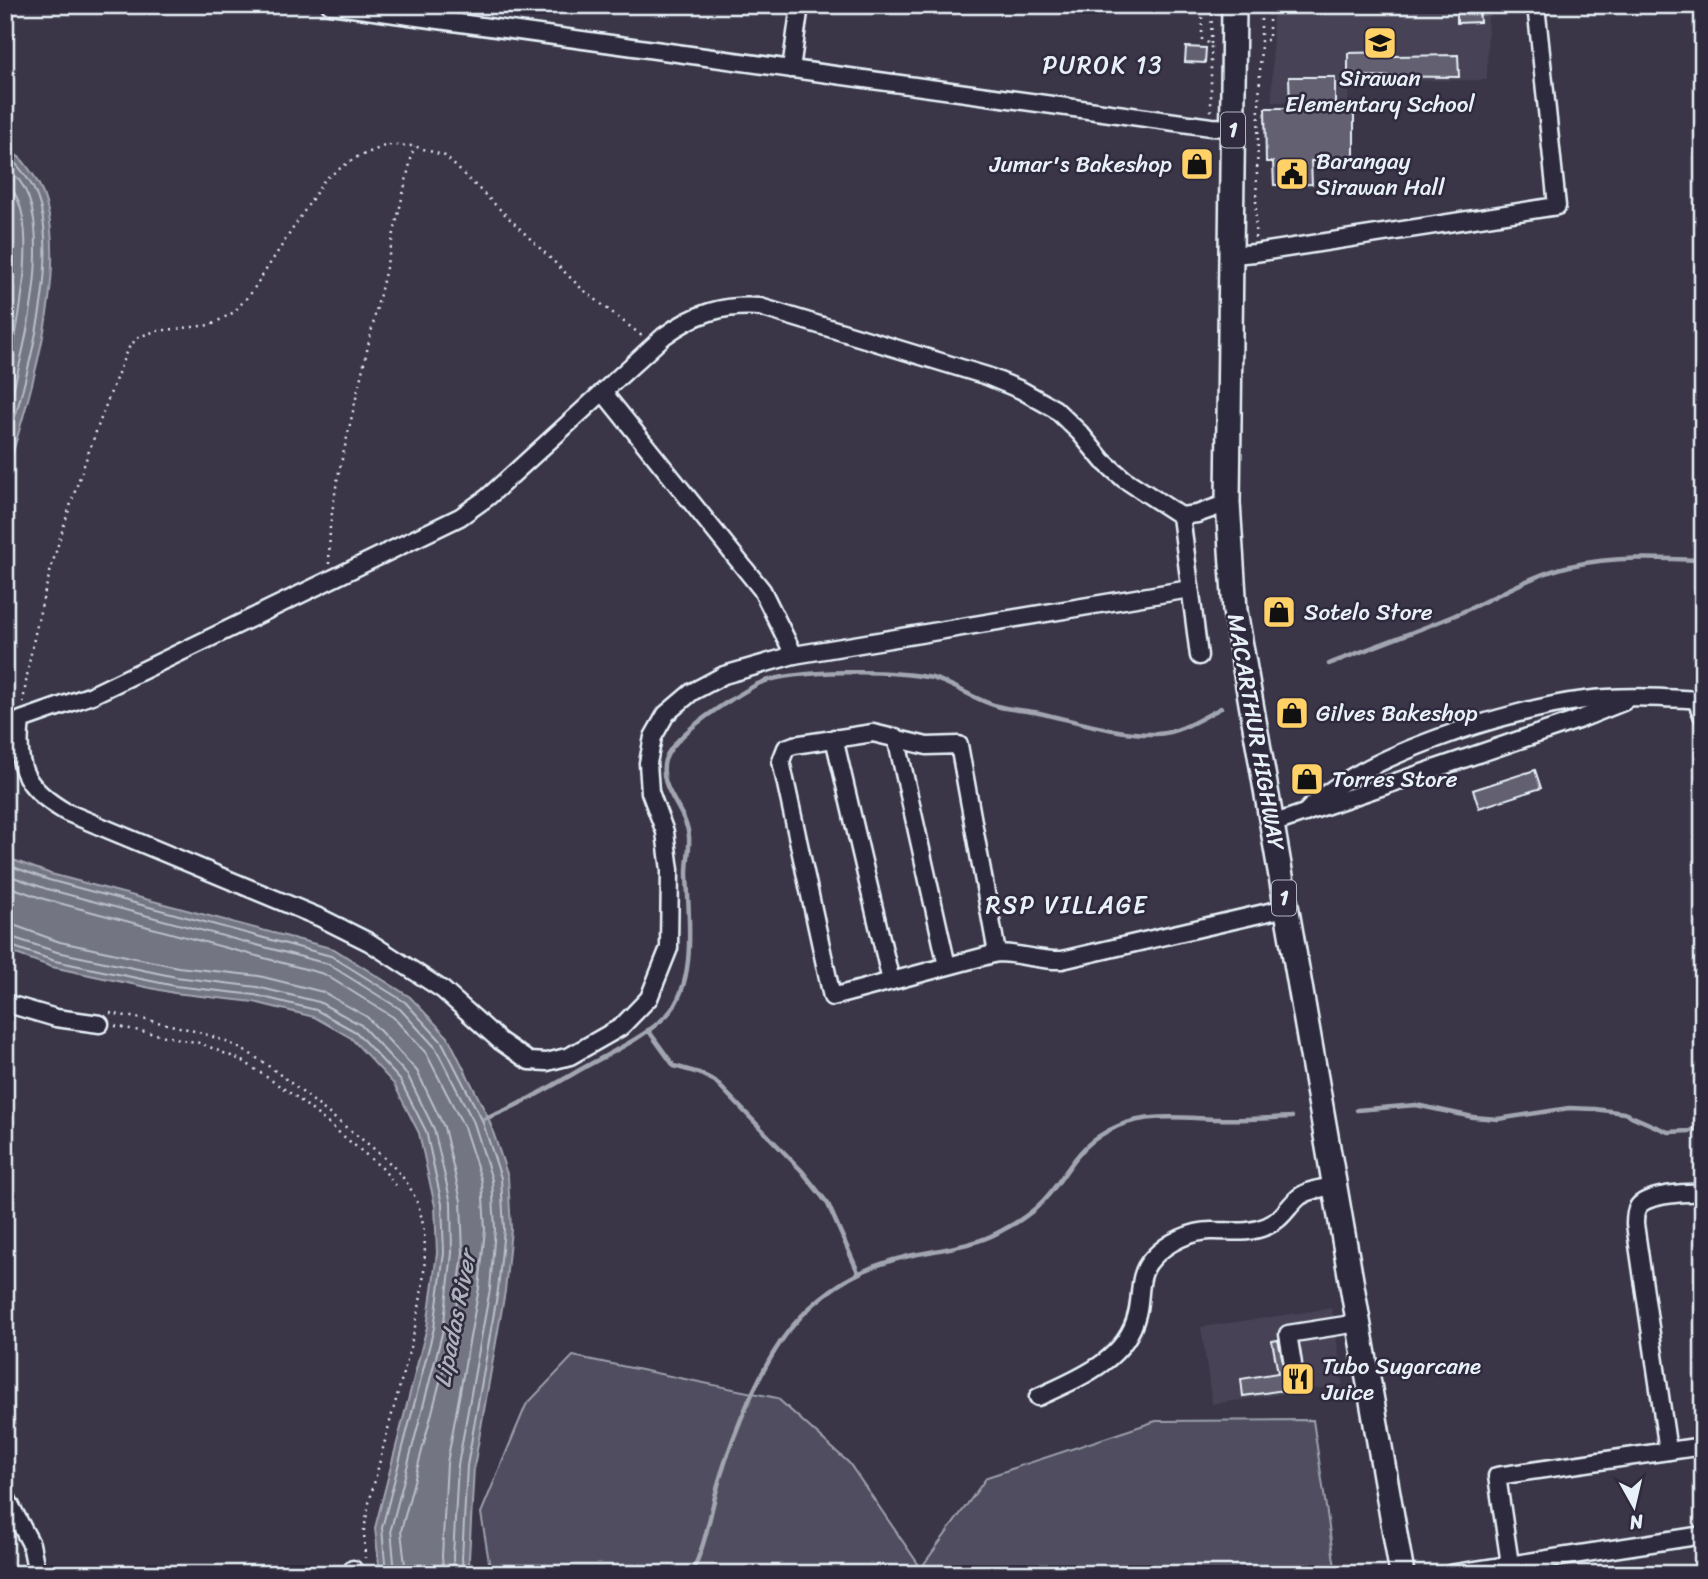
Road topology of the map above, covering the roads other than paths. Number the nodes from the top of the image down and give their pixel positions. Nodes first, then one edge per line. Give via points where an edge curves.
1 (330, 5) edge
2 (800, 5) edge
3 (1234, 5) edge
4 (1536, 5) edge
5 (792, 69) junction
6 (1222, 128) junction
7 (1243, 254) junction
8 (603, 392) junction
9 (1228, 503) junction
10 (1181, 516) junction
11 (1191, 589) junction
12 (794, 655) junction
13 (1199, 656) dead end
14 (1632, 698) junction
15 (1699, 700) edge
16 (1703, 717) edge
17 (896, 737) junction
18 (834, 738) junction
19 (1305, 813) junction
20 (1272, 824) junction
21 (1286, 908) junction
22 (997, 953) junction
23 (947, 966) junction
24 (891, 981) junction
25 (5, 1003) edge
26 (104, 1018) road end
27 (1334, 1186) junction
28 (1703, 1193) edge
29 (1358, 1323) junction
30 (1293, 1364) dead end
31 (1038, 1397) dead end
32 (1703, 1446) edge
33 (1668, 1451) junction
34 (5, 1495) edge
35 (1703, 1535) edge
36 (1510, 1564) junction
37 (37, 1574) edge
38 (1402, 1574) edge
39 (1450, 1574) edge

1 - 5 street
2 - 5 street
3 - 6 highway, MACARTHUR HIGHWAY / 1
4 - 7 street via 1557,206
5 - 6 street
6 - 7 highway, MACARTHUR HIGHWAY / 1
7 - 9 highway, MACARTHUR HIGHWAY / 1
8 - 10 street via 679,325 738,305 760,307 1021,390 1055,409 1124,480
8 - 12 street via 762,590
8 - 12 street via 460,517 92,695 21,720 18,743 30,783 43,798 66,812 369,942 443,990 529,1061 547,1062 570,1056 621,1027 649,998 669,948 670,870 665,832 650,792 648,764 653,737 666,714 692,692 724,675
9 - 10 street
9 - 20 highway, MACARTHUR HIGHWAY / 1 via 1236,611
10 - 11 street
11 - 12 street
11 - 13 street
14 - 15 street
14 - 19 street
14 - 19 street via 1589,699 1513,713 1375,765 1320,798
15 - 16 street
17 - 18 street via 873,733
17 - 22 street via 927,746 959,745
17 - 23 street
18 - 24 street
18 - 24 street via 786,748 781,761 832,997
19 - 20 street
20 - 21 highway, MACARTHUR HIGHWAY / 1
21 - 22 street via 1062,960
21 - 27 highway, MACARTHUR HIGHWAY / 1
22 - 23 street
23 - 24 street
25 - 26 street via 56,1018
27 - 29 highway, MACARTHUR HIGHWAY / 1
27 - 31 street via 1297,1198 1284,1216 1265,1227 1246,1232 1199,1232 1169,1245 1142,1274 1138,1312 1120,1348 1097,1368
28 - 33 street via 1652,1198 1639,1205 1636,1213
29 - 30 street via 1288,1334
29 - 38 highway, MACARTHUR HIGHWAY / 1
32 - 33 street
33 - 36 street via 1497,1476
34 - 37 street via 30,1544
35 - 36 street
36 - 39 street

